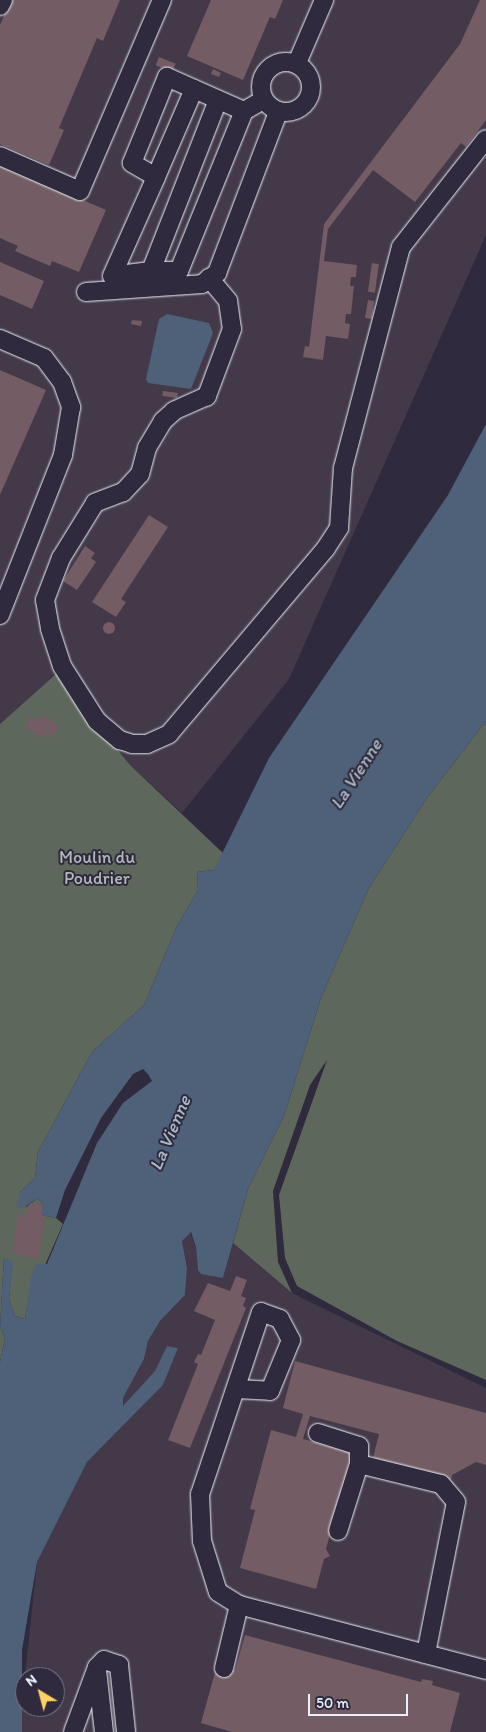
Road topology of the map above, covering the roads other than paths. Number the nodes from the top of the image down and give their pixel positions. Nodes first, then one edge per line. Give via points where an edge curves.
1 (3, 0) edge
2 (162, 0) edge
3 (324, 0) edge
4 (0, 6) edge
5 (297, 63) junction
6 (194, 89) junction
7 (218, 100) junction
8 (263, 100) junction
9 (244, 111) junction
10 (278, 112) junction
11 (486, 139) edge
12 (0, 156) edge
13 (156, 177) junction
14 (151, 271) junction
15 (210, 278) junction
16 (86, 292) dead end
17 (0, 339) edge
18 (0, 615) edge
19 (236, 1389) dead end
20 (318, 1433) dead end
21 (359, 1464) junction
22 (338, 1530) dead end
23 (239, 1605) junction
24 (426, 1654) junction
25 (97, 1667) junction
26 (224, 1668) dead end
27 (486, 1670) edge
28 (73, 1732) edge
29 (104, 1732) edge
30 (126, 1732) edge

1 - 4 lane
2 - 12 lane via 80,191
3 - 5 lane
5 - 8 lane via 280,61 266,69 260,84
5 - 10 lane via 308,73 312,88 307,103 294,112
6 - 7 lane
6 - 13 lane
6 - 13 lane via 167,78 132,163
7 - 9 lane
7 - 14 lane
8 - 9 lane
8 - 10 lane
9 - 14 lane via 179,271
10 - 15 lane via 217,273
11 - 15 lane via 401,247 343,468 339,528 326,548 169,734 147,744 132,744 120,740 96,721 62,666 45,600 61,558 96,503 123,492 140,474 148,448 163,421 174,411 207,396 232,329 228,302
13 - 14 lane via 112,276
15 - 16 lane via 202,284
17 - 18 lane via 44,358 62,382 70,407 63,455
19 - 23 lane via 200,1494 202,1541 218,1592
20 - 21 lane via 359,1446
21 - 22 lane
21 - 24 lane via 442,1484 456,1502
23 - 24 lane
23 - 26 lane
24 - 27 lane
25 - 28 lane
25 - 29 lane
25 - 30 lane via 104,1660 119,1664

